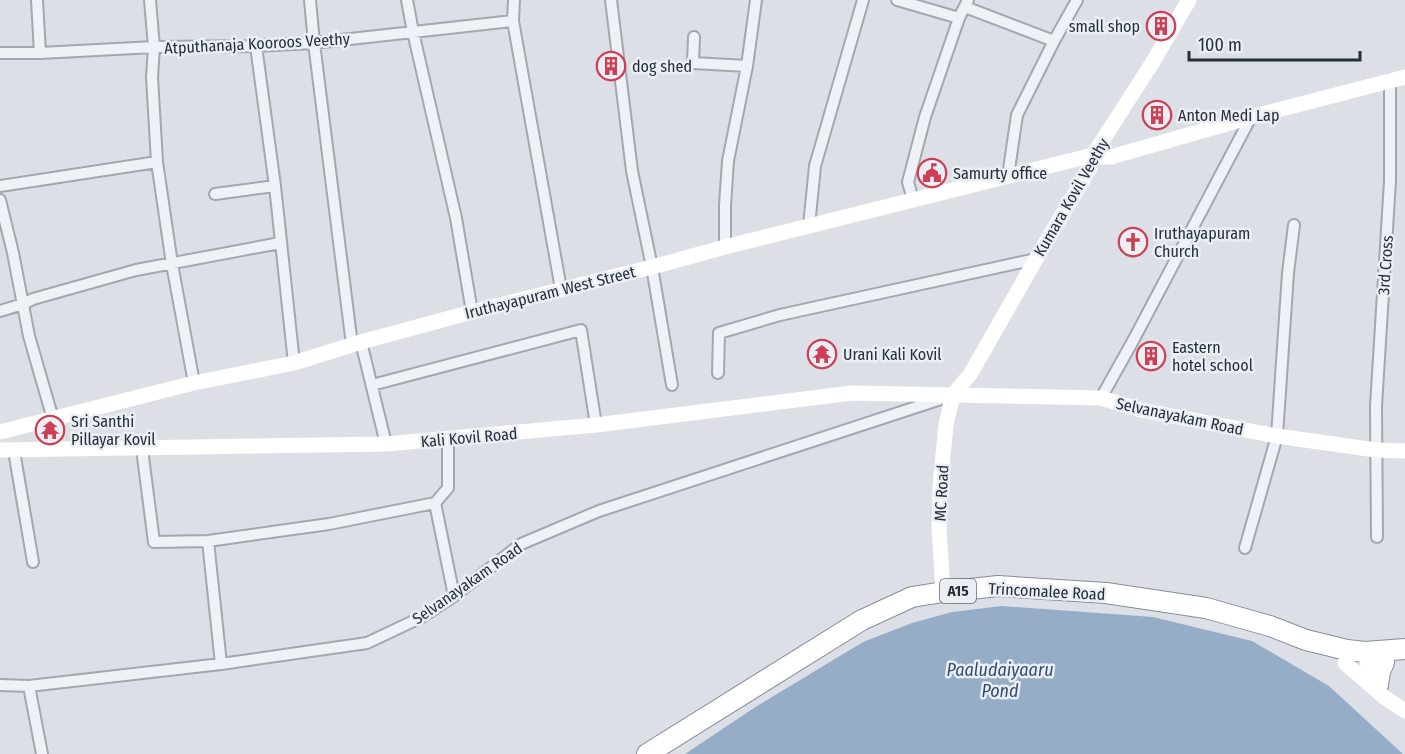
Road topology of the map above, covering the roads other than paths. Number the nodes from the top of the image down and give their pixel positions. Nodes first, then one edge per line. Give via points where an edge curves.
1 (37, 0) edge
2 (150, 0) edge
3 (310, 0) edge
4 (407, 0) edge
5 (514, 0) edge
6 (611, 0) edge
7 (756, 0) edge
8 (862, 0) edge
9 (897, 0) edge
10 (1077, 0) edge
11 (1189, 0) edge
12 (909, 2) edge
13 (967, 4) edge
14 (959, 18) junction
15 (513, 21) junction
16 (413, 32) junction
17 (694, 37) dead end
18 (1054, 41) junction
19 (314, 43) junction
20 (256, 46) junction
21 (154, 47) junction
22 (0, 53) edge
23 (40, 54) junction
24 (747, 66) junction
25 (1398, 79) edge
26 (1251, 117) junction
27 (1097, 156) junction
28 (156, 162) junction
29 (1008, 176) junction
30 (0, 186) edge
31 (275, 186) junction
32 (214, 194) dead end
33 (0, 200) edge
34 (913, 200) junction
35 (1294, 225) dead end
36 (809, 226) junction
37 (280, 243) junction
38 (725, 246) junction
39 (13, 253) junction
40 (0, 255) edge
41 (1036, 259) junction
42 (172, 264) junction
43 (652, 267) junction
44 (561, 290) junction
45 (23, 304) junction
46 (0, 311) edge
47 (472, 312) junction
48 (357, 343) junction
49 (294, 363) junction
50 (718, 374) dead end
51 (194, 383) junction
52 (372, 385) junction
53 (672, 385) dead end
54 (936, 394) joint
55 (953, 395) junction
56 (1101, 398) junction
57 (53, 419) junction
58 (596, 425) junction
59 (0, 432) edge
60 (1277, 436) junction
61 (448, 438) junction
62 (386, 444) junction
63 (142, 448) junction
64 (1376, 450) junction
65 (7, 451) edge
66 (1405, 451) edge
67 (435, 503) junction
68 (1377, 537) dead end
69 (208, 541) junction
70 (1245, 548) dead end
71 (33, 562) dead end
72 (943, 592) junction
73 (454, 596) junction
74 (1306, 640) junction
75 (1405, 649) edge
76 (1372, 659) junction
77 (1405, 661) edge
78 (1345, 663) junction
79 (221, 664) junction
80 (0, 685) edge
81 (29, 686) junction
82 (1381, 691) junction
83 (1405, 711) edge
84 (42, 754) edge
85 (646, 754) edge

1 - 23 street
2 - 21 street
3 - 19 street
4 - 16 street
5 - 15 street
6 - 43 street via 632,171
7 - 24 street
8 - 36 street via 815,166
9 - 12 street
10 - 18 street
11 - 27 main road, Kumara Kovil Veethy
12 - 14 street
13 - 14 street
13 - 18 street
14 - 34 street via 925,117 908,182
15 - 16 street, Atputhanaja Kooroos Veethy
15 - 44 street
16 - 19 street, Atputhanaja Kooroos Veethy
16 - 47 street via 456,218
17 - 24 street via 693,63
18 - 29 street via 1017,115
19 - 20 street, Atputhanaja Kooroos Veethy
19 - 48 street
20 - 21 street, Atputhanaja Kooroos Veethy
20 - 31 street
21 - 23 street, Atputhanaja Kooroos Veethy
21 - 28 street
22 - 23 street, Atputhanaja Kooroos Veethy
24 - 38 street via 728,161
25 - 26 main road, Iruthayapuram West Street
25 - 64 street, 3rd Cross
26 - 27 main road, Iruthayapuram West Street via 1111,157
26 - 56 street
27 - 29 main road, Iruthayapuram West Street
27 - 41 main road, Kumara Kovil Veethy
28 - 30 street
28 - 42 street
29 - 34 main road, Iruthayapuram West Street
31 - 32 street
31 - 37 street
33 - 39 street
34 - 36 main road, Iruthayapuram West Street
35 - 60 street
36 - 38 main road, Iruthayapuram West Street
37 - 42 street
37 - 49 street
38 - 43 main road, Iruthayapuram West Street
39 - 40 street
39 - 45 street
41 - 50 street via 780,315 719,333
41 - 55 main road, Kumara Kovil Veethy via 971,373
42 - 45 street via 136,270
42 - 51 street
43 - 44 main road, Iruthayapuram West Street
43 - 53 street
44 - 47 main road, Iruthayapuram West Street
45 - 46 street
45 - 57 street
47 - 48 main road, Iruthayapuram West Street
48 - 49 main road, Iruthayapuram West Street
48 - 52 street
49 - 51 main road, Iruthayapuram West Street
51 - 57 main road, Iruthayapuram West Street
52 - 58 street via 581,330
52 - 62 street
54 - 55 main road, Selvanayakam Road
54 - 58 main road, Kali Kovil Road via 852,393
55 - 56 main road, Selvanayakam Road
55 - 72 main road, MC Road via 940,487
55 - 73 street, Selvanayakam Road via 599,511 521,544
56 - 60 main road, Selvanayakam Road via 1141,410
57 - 59 main road, Iruthayapuram West Street
58 - 61 main road, Kali Kovil Road
60 - 64 main road, Selvanayakam Road
60 - 70 street
61 - 62 main road, Kali Kovil Road
61 - 67 street via 448,488
62 - 63 main road, Kali Kovil Road
63 - 65 main road, Kali Kovil Road
63 - 69 street via 154,542
64 - 66 main road, Selvanayakam Road
64 - 68 street, 3rd Cross
65 - 71 street
67 - 69 street via 329,524
67 - 73 street
69 - 79 street
72 - 74 highway, Trincomalee Road / A15 via 998,586 1106,593 1206,608
72 - 85 highway, Trincomalee Road / A15 via 912,597 862,620
73 - 79 street, Selvanayakam Road via 422,617 367,643
74 - 76 highway, Trincomalee Road / A15
74 - 78 highway, Trincomalee Road / A15
75 - 76 highway, Trincomalee Road / A15
76 - 77 highway, Trincomalee Road / A15
76 - 78 highway, Trincomalee Road / A15
76 - 82 highway via 1380,672
78 - 82 main road
79 - 81 street, Selvanayakam Road
80 - 81 street, Selvanayakam Road
81 - 84 street
82 - 83 main road

